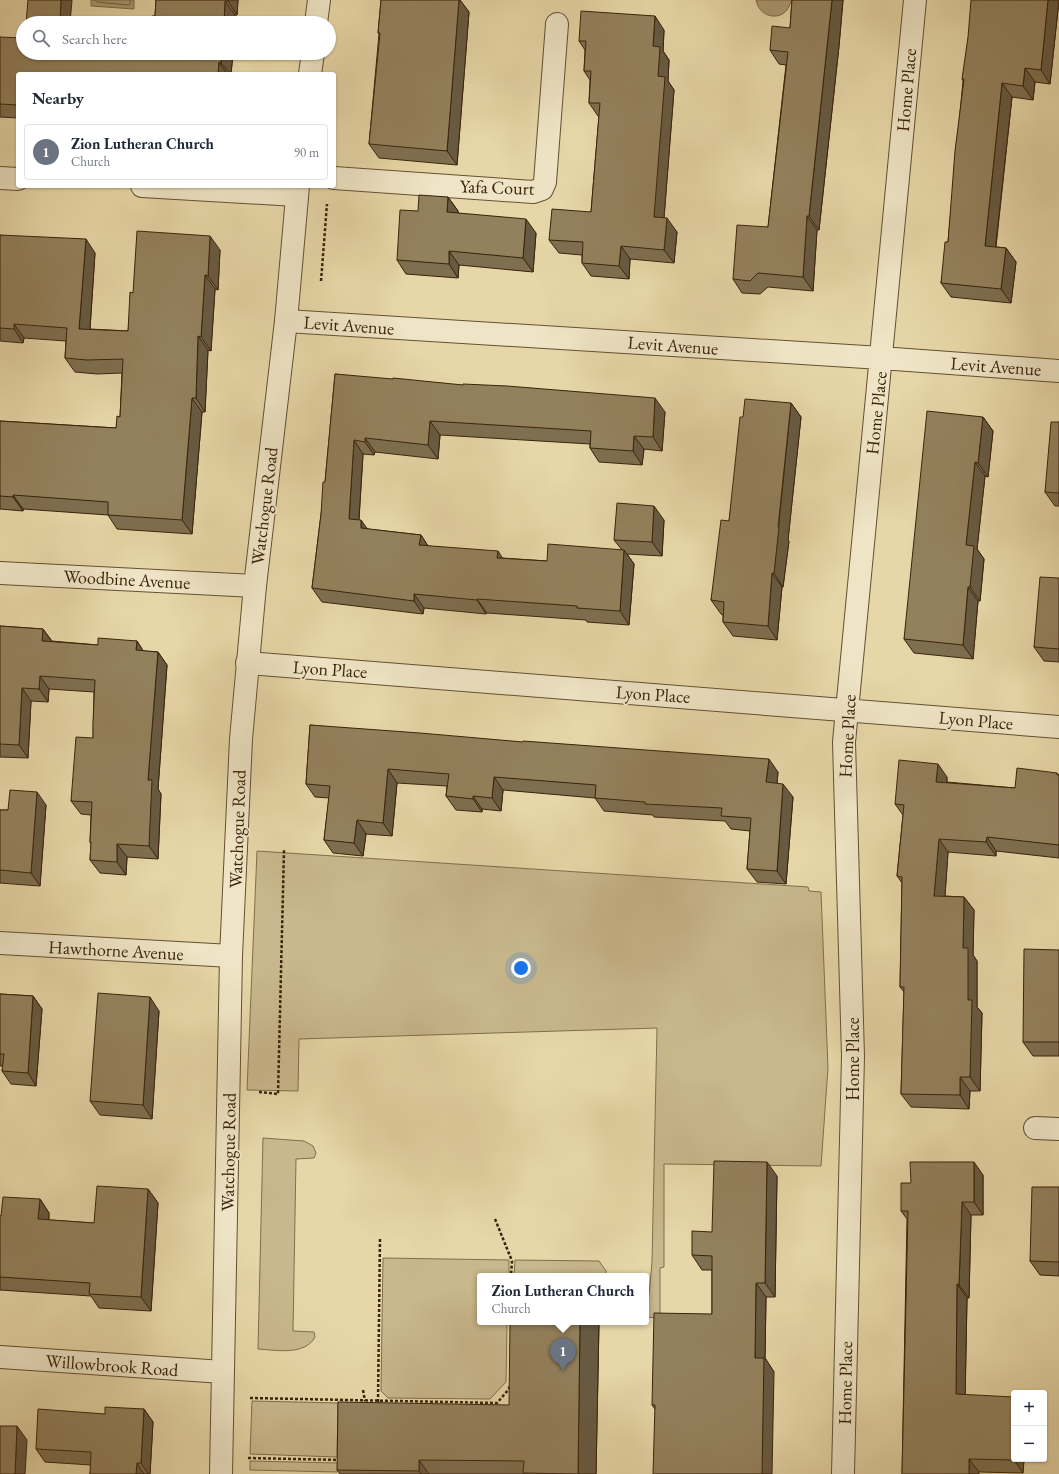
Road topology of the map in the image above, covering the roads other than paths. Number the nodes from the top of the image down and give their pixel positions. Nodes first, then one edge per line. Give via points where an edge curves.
1 (318, 0) edge
2 (915, 0) edge
3 (317, 16) edge
4 (557, 24) dead end
5 (312, 60) edge
6 (310, 72) edge
7 (0, 178) edge
8 (336, 178) edge
9 (16, 179) edge
10 (220, 188) edge
11 (297, 190) edge
12 (286, 321) junction
13 (881, 358) junction
14 (1059, 371) edge
15 (0, 573) edge
16 (255, 586) junction
17 (247, 663) junction
18 (847, 709) junction
19 (1059, 727) edge
20 (0, 944) edge
21 (232, 956) junction
22 (1035, 1128) dead end
23 (1059, 1129) edge
24 (0, 1357) edge
25 (223, 1372) junction
26 (221, 1474) edge
27 (843, 1474) edge

1 - 3 street
2 - 13 street, Home Place
4 - 8 street, Yafa Court via 545,182 542,189 533,192
5 - 6 street
7 - 9 street
10 - 11 street
11 - 12 street, Watchogue Road
12 - 13 street, Levit Avenue
12 - 16 street, Watchogue Road
13 - 14 street, Levit Avenue
13 - 18 street, Home Place
15 - 16 street, Woodbine Avenue
16 - 17 street, Watchogue Road
17 - 18 street, Lyon Place
17 - 21 street, Watchogue Road via 241,739
18 - 19 street, Lyon Place
18 - 27 street, Home Place via 844,766 853,1056
20 - 21 street, Hawthorne Avenue
21 - 25 street, Watchogue Road
22 - 23 street
24 - 25 street, Willowbrook Road
25 - 26 street, Watchogue Road

